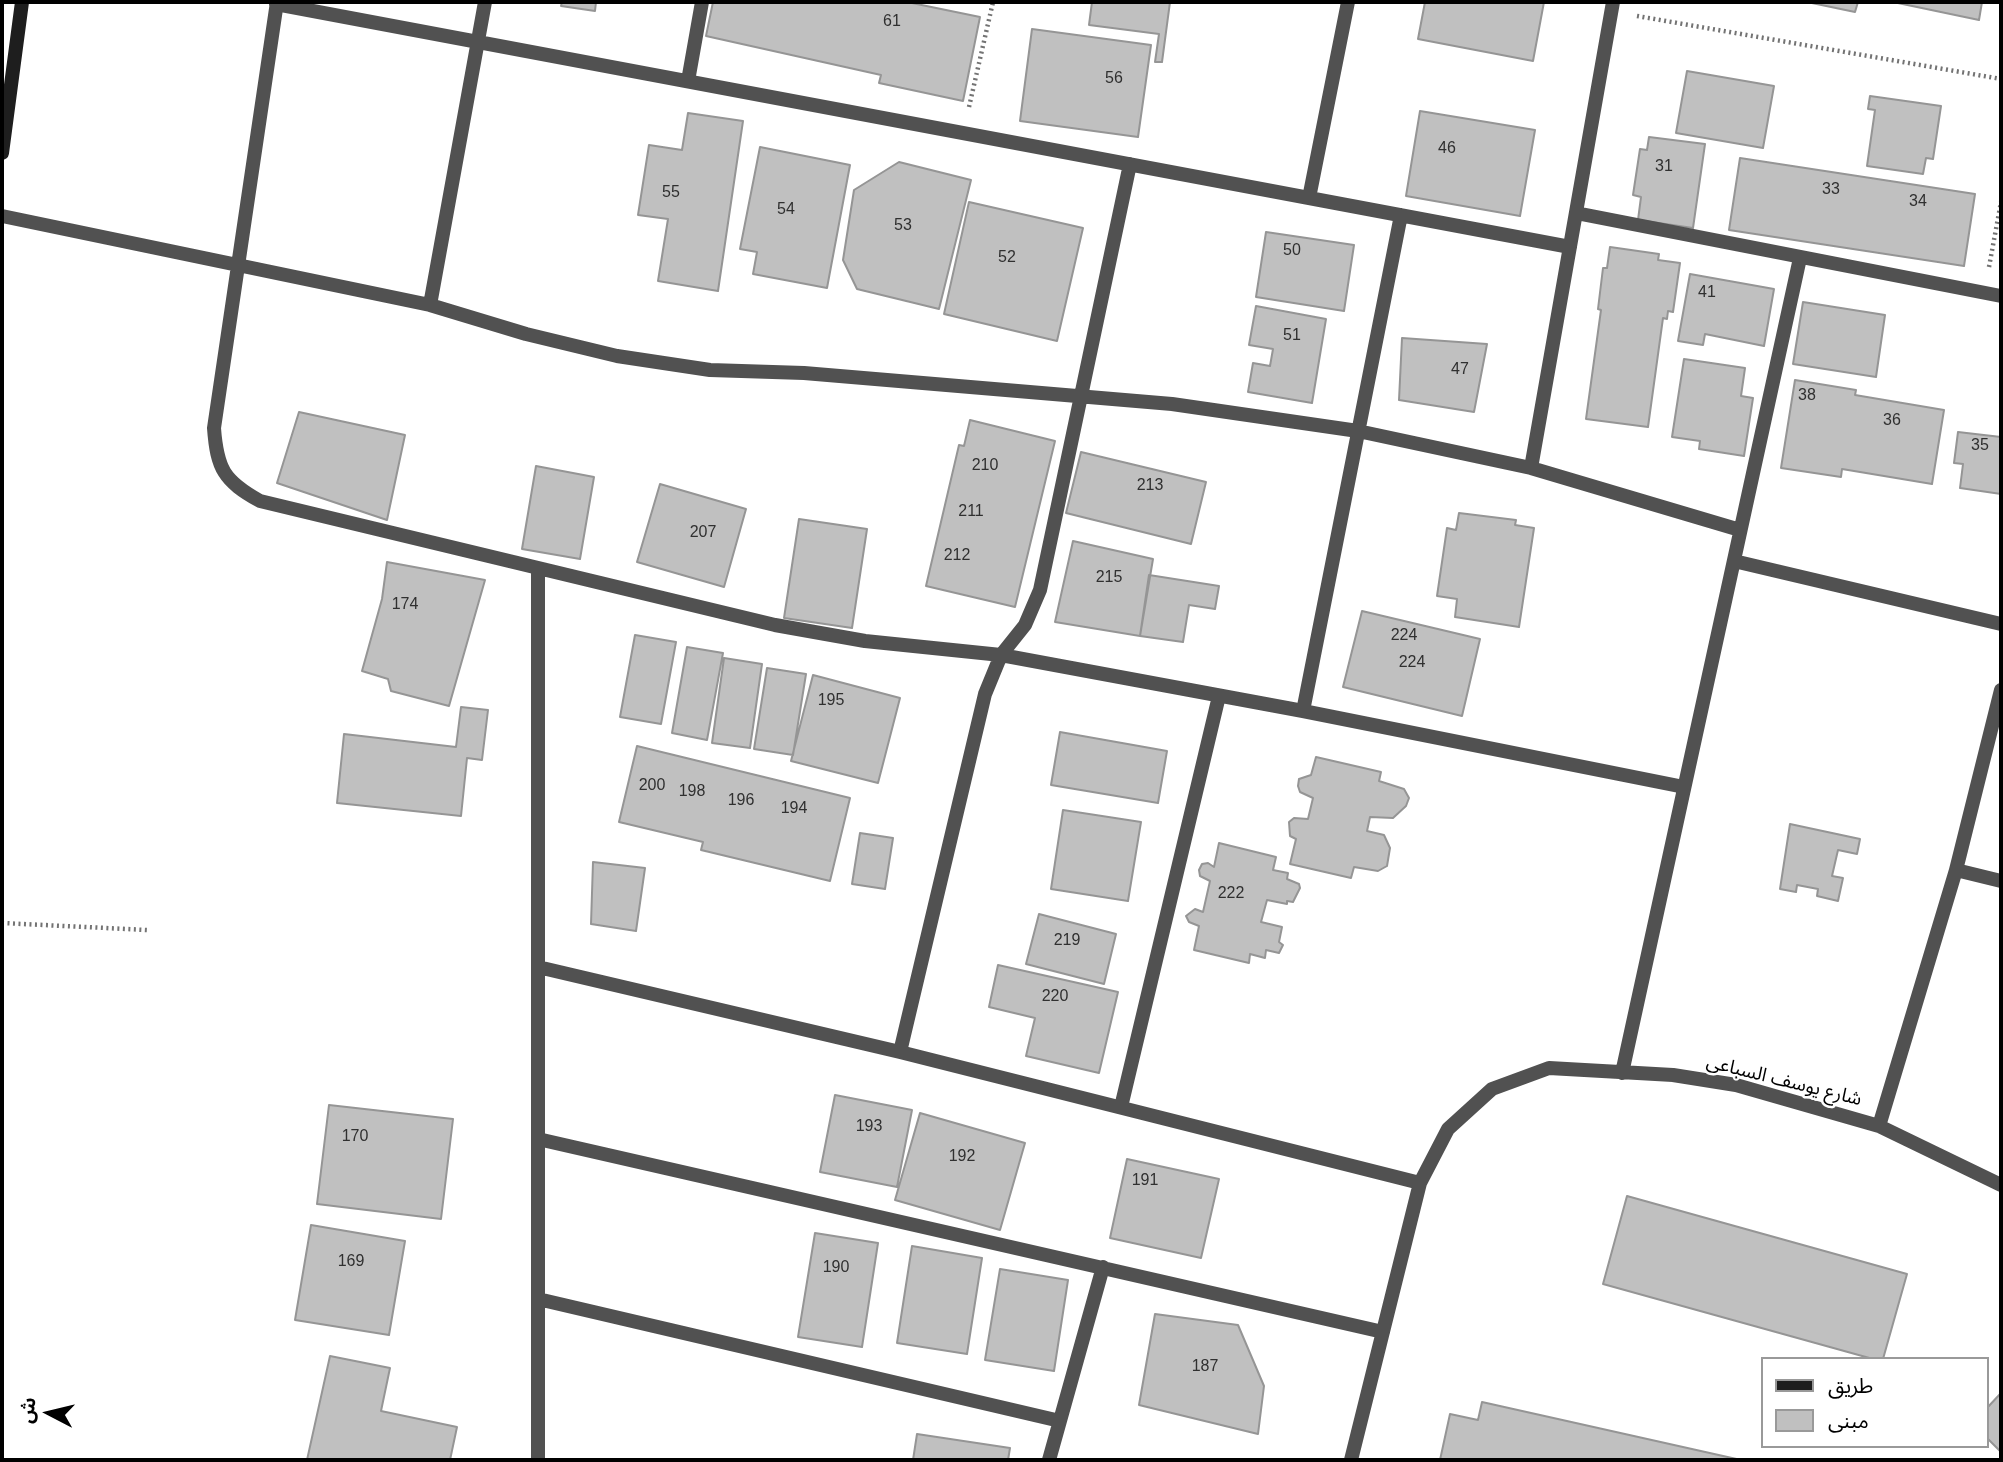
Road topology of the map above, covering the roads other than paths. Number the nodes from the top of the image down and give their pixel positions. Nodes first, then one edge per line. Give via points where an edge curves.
1 (22, 2) edge
2 (485, 2) edge
3 (702, 2) edge
4 (1349, 2) edge
5 (276, 3) edge
6 (1612, 7) edge
7 (478, 42) junction
8 (688, 81) junction
9 (2, 153) edge
10 (1130, 164) junction
11 (1309, 198) junction
12 (1576, 213) junction
13 (1401, 215) junction
14 (2, 216) edge
15 (1570, 247) junction
16 (1800, 258) junction
17 (237, 265) junction
18 (2001, 296) edge
19 (430, 305) junction
20 (1079, 396) junction
21 (1358, 431) junction
22 (1531, 468) junction
23 (1740, 530) junction
24 (1734, 561) junction
25 (538, 569) junction
26 (2001, 624) edge
27 (1001, 655) junction
28 (2001, 691) edge
29 (1219, 696) junction
30 (1303, 710) junction
31 (1684, 788) junction
32 (1956, 870) junction
33 (2001, 881) edge
34 (538, 967) junction
35 (900, 1052) junction
36 (1622, 1073) junction
37 (1121, 1107) junction
38 (1880, 1126) junction
39 (538, 1139) junction
40 (1420, 1183) junction
41 (2001, 1185) edge
42 (1103, 1267) junction
43 (538, 1299) junction
44 (1383, 1332) junction
45 (1060, 1421) junction
46 (538, 1460) edge
47 (1049, 1460) edge
48 (1350, 1460) edge

1 - 9 street
2 - 7 street
3 - 8 street
4 - 11 street
5 - 7 street
5 - 17 street
6 - 12 street
7 - 8 street
7 - 19 street
8 - 10 street
10 - 11 street
10 - 20 street
11 - 13 street
12 - 15 street
12 - 16 street
13 - 15 street
13 - 21 street
14 - 17 street
15 - 22 street
16 - 18 street
16 - 23 street
17 - 19 street
17 - 25 street via 214,428 216,459 233,486 260,501
19 - 20 street via 617,356 710,370 804,373
20 - 21 street via 1265,415
20 - 27 street via 1040,590 1025,625
21 - 22 street
21 - 30 street
22 - 23 street
23 - 24 street
24 - 26 street
24 - 31 street
25 - 27 street via 820,634
25 - 34 street
27 - 29 street
27 - 35 street via 973,736
28 - 32 street
29 - 30 street
29 - 37 street
30 - 31 street
31 - 36 street
32 - 33 street
32 - 38 street
34 - 35 street
34 - 39 street
35 - 37 street
36 - 38 street, شارع يوسف السباعى via 1736,1085
36 - 40 street, شارع يوسف السباعى via 1549,1068 1492,1089 1448,1129
37 - 40 street
38 - 41 street, شارع يوسف السباعى
39 - 42 street
39 - 43 street
40 - 44 street, شارع يوسف السباعى
42 - 44 street
42 - 45 street
43 - 45 street
43 - 46 street
44 - 48 street, شارع يوسف السباعى
45 - 47 street

